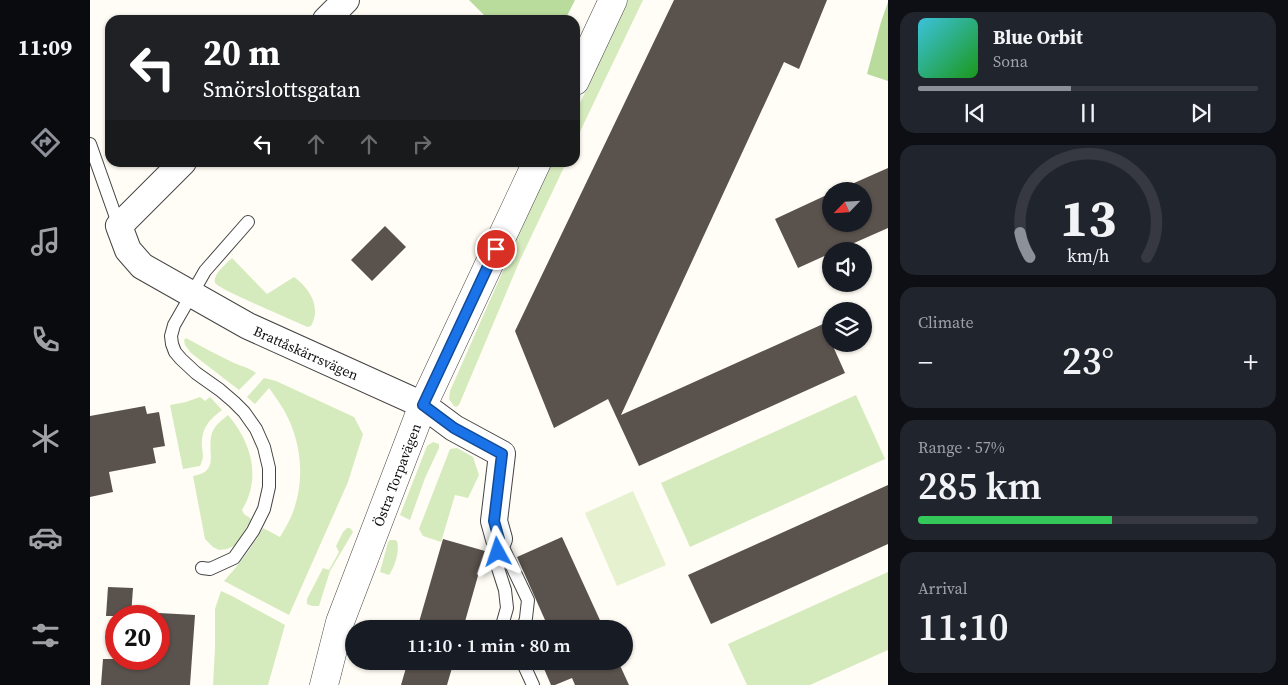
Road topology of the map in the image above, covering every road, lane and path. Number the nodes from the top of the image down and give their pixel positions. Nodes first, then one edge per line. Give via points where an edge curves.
1 (346, 0) edge
2 (613, 0) edge
3 (331, 15) edge
4 (580, 69) edge
5 (90, 144) edge
6 (178, 167) edge
7 (535, 167) edge
8 (248, 222) dead end
9 (119, 226) junction
10 (192, 296) junction
11 (423, 405) junction
12 (499, 539) junction
13 (202, 568) dead end
14 (504, 620) edge
15 (525, 620) edge
16 (526, 670) edge
17 (324, 685) edge
18 (533, 685) edge

1 - 3 street
2 - 4 street
5 - 9 lane, Brattåskärrsvägen
6 - 9 street
7 - 11 street, Östra Torpavägen
8 - 10 lane via 205,271
9 - 10 street, Brattåskärrsvägen via 128,250 142,266
10 - 11 street, Brattåskärrsvägen via 248,326
10 - 13 lane via 174,325 171,336 175,352 244,412 256,429 269,468 264,509 253,531 234,558 210,569
11 - 12 street, Brattåskärrsvägen via 454,428 502,454 494,521
11 - 17 street, Östra Torpavägen via 340,622
12 - 14 lane via 497,565 507,608
12 - 15 lane via 528,600
16 - 18 lane

